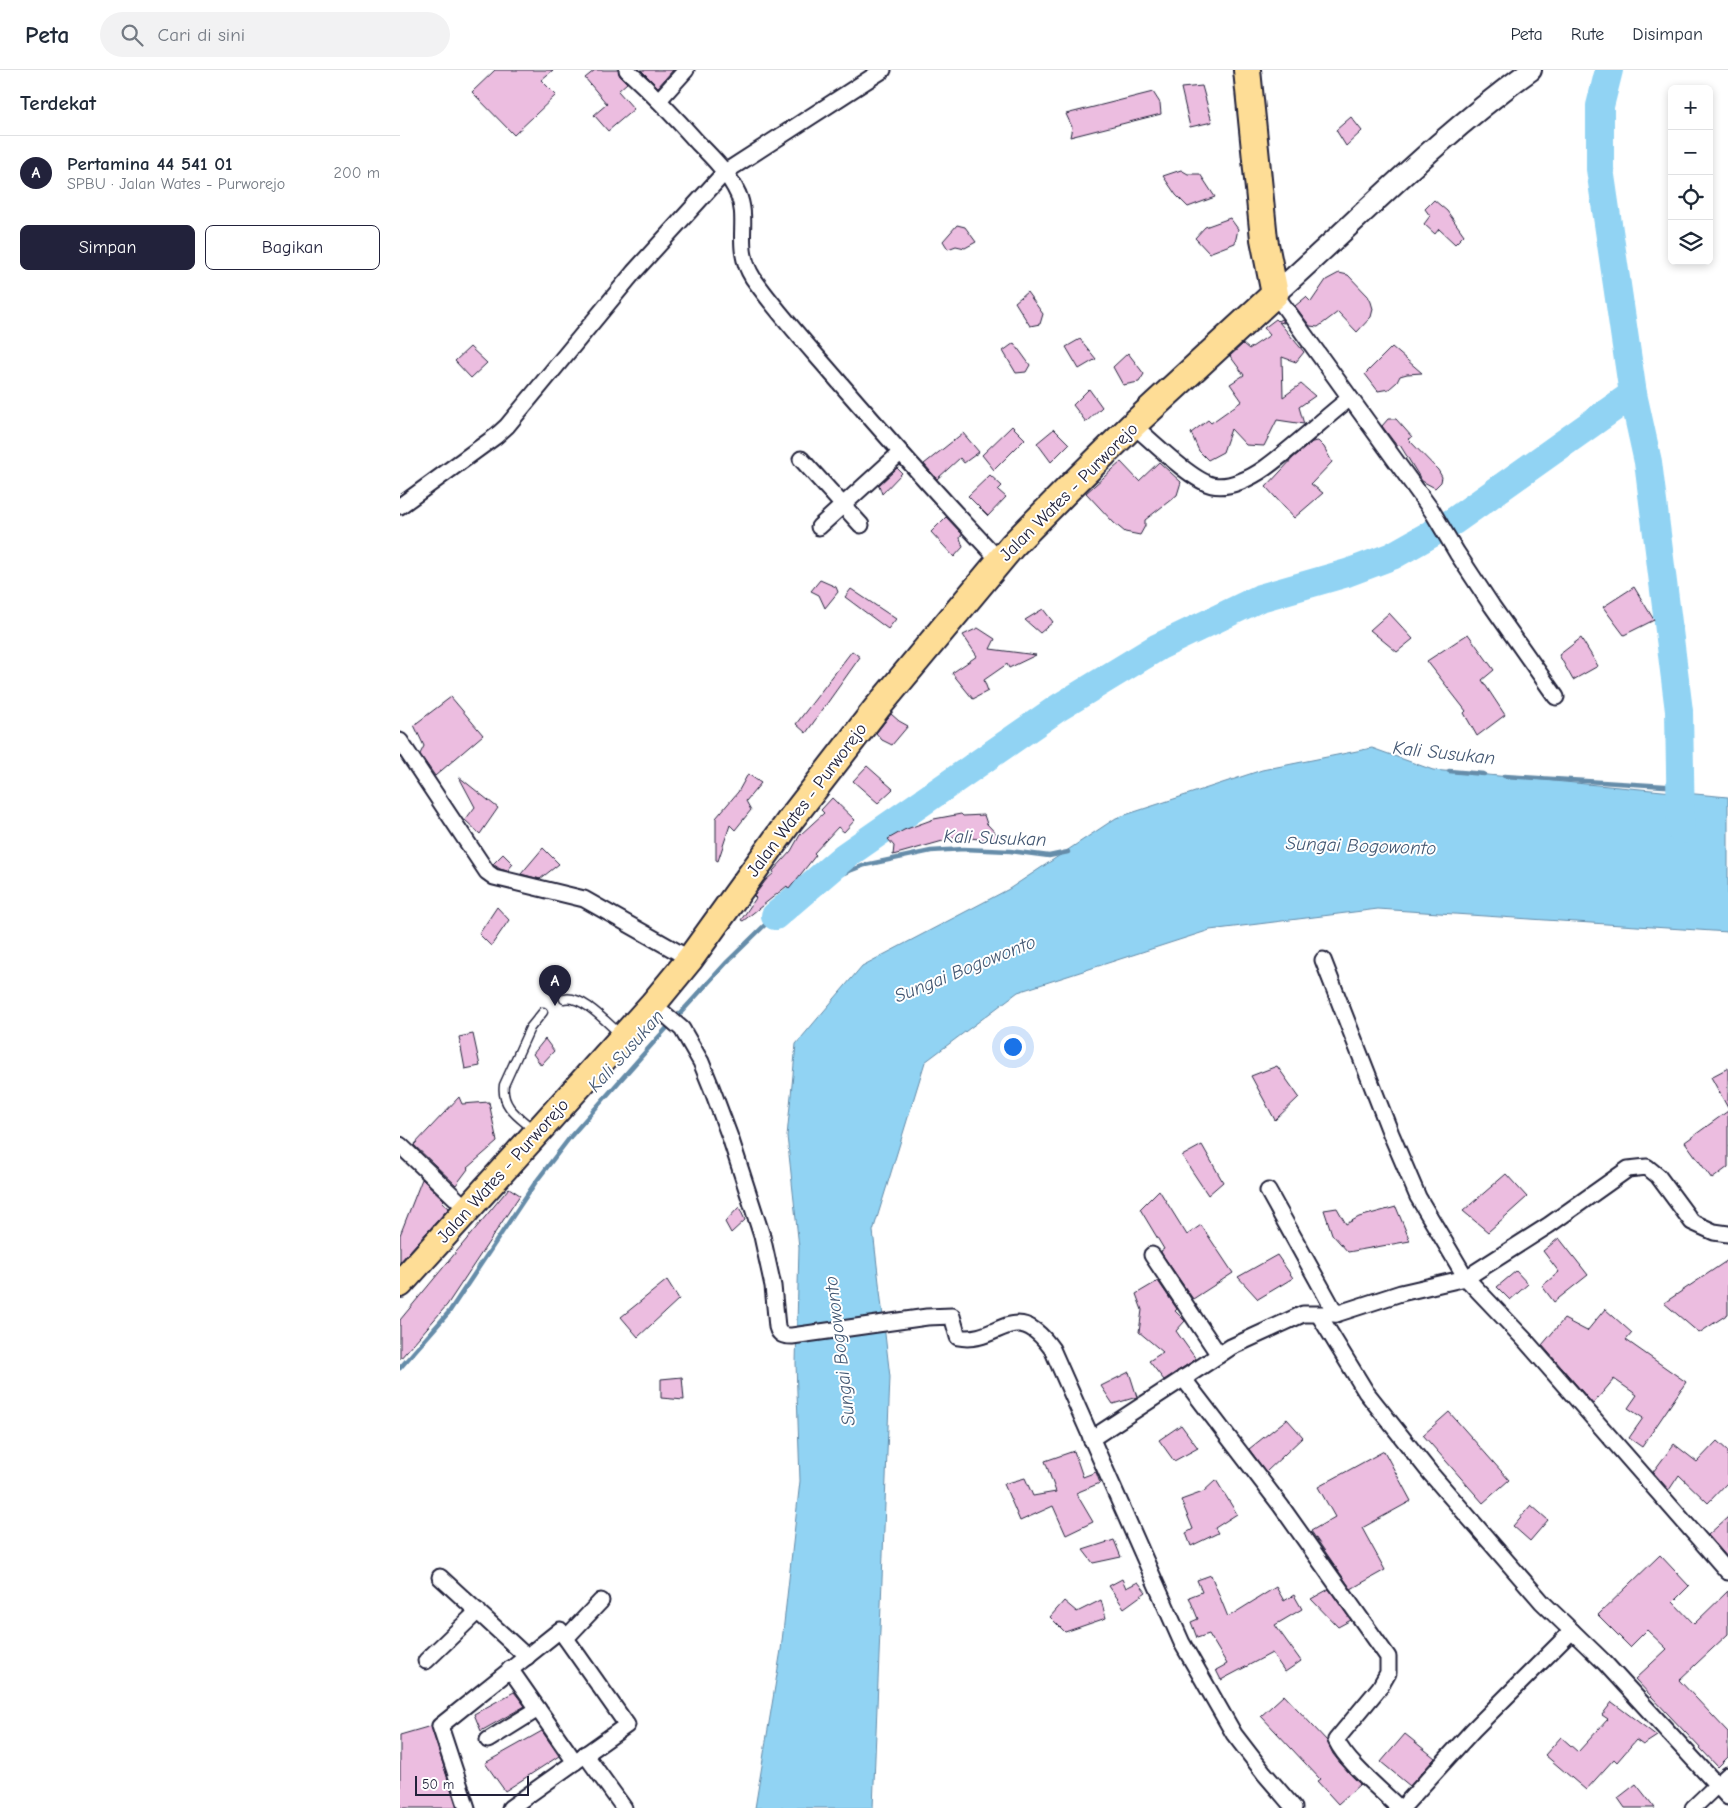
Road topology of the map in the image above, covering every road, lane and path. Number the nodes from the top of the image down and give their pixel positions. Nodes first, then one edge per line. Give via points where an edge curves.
1 (626, 70) edge
2 (686, 70) edge
3 (883, 70) edge
4 (1247, 70) edge
5 (1531, 70) edge
6 (659, 100) junction
7 (725, 172) junction
8 (1275, 294) junction
9 (1350, 398) junction
10 (1133, 425) junction
11 (900, 452) junction
12 (800, 459) dead end
13 (843, 505) junction
14 (400, 506) edge
15 (861, 525) dead end
16 (819, 526) dead end
17 (1000, 561) junction
18 (1556, 697) dead end
19 (400, 741) edge
20 (690, 959) junction
21 (1323, 960) dead end
22 (564, 999) dead end
23 (659, 1008) junction
24 (543, 1012) dead end
25 (623, 1037) junction
26 (537, 1133) junction
27 (400, 1145) edge
28 (1268, 1191) dead end
29 (467, 1209) junction
30 (1728, 1234) edge
31 (1152, 1255) dead end
32 (1466, 1278) junction
33 (400, 1284) edge
34 (1336, 1314) junction
35 (1319, 1315) junction
36 (1219, 1355) junction
37 (1182, 1378) junction
38 (1091, 1438) junction
39 (1728, 1572) edge
40 (440, 1577) dead end
41 (601, 1601) dead end
42 (478, 1611) junction
43 (1572, 1631) junction
44 (566, 1638) junction
45 (528, 1657) junction
46 (426, 1661) dead end
47 (510, 1669) junction
48 (538, 1709) junction
49 (488, 1740) dead end
50 (580, 1758) junction
51 (1722, 1780) edge
52 (1728, 1797) edge
53 (467, 1808) edge
54 (510, 1808) edge
55 (624, 1808) edge
56 (1294, 1808) edge
57 (1400, 1808) edge
58 (1693, 1808) edge

1 - 6 street
2 - 6 street
3 - 7 street
4 - 8 highway via 1264,239
5 - 8 main road via 1427,154
6 - 7 street
7 - 11 street via 742,206 741,240 744,258 753,277 790,325
7 - 14 street via 634,272 507,426
8 - 9 street
8 - 10 highway, Jalan Wates - Purworejo
9 - 10 street via 1264,469 1227,486 1211,485 1184,469
9 - 18 street via 1432,512 1456,553
10 - 17 highway, Jalan Wates - Purworejo
11 - 13 street
11 - 17 street
12 - 13 street
13 - 15 street
13 - 16 street
17 - 20 highway, Jalan Wates - Purworejo via 871,715
19 - 20 street via 487,872 494,877 584,899
20 - 23 highway, Jalan Wates - Purworejo
21 - 32 street via 1418,1198
22 - 25 lane via 580,1002
23 - 25 highway, Jalan Wates - Purworejo
23 - 38 street via 682,1029 712,1089 762,1236 778,1330 783,1335 952,1316 958,1337 970,1339 1017,1324 1032,1327 1052,1349
24 - 26 lane via 530,1028 503,1094 506,1105
25 - 26 highway, Jalan Wates - Purworejo
26 - 29 highway, Jalan Wates - Purworejo
27 - 29 street
28 - 34 street
29 - 33 highway, Jalan Wates - Purworejo
30 - 32 street via 1714,1232 1692,1222 1658,1176 1647,1167 1628,1169
31 - 36 street
32 - 34 street via 1401,1293
32 - 39 street via 1530,1346
34 - 35 street
35 - 36 street via 1303,1314
35 - 43 street via 1366,1392 1431,1474 1542,1602
36 - 37 street
37 - 38 street
37 - 57 street via 1281,1506 1388,1657 1388,1673 1380,1687 1336,1740 1352,1762
38 - 56 street via 1182,1643 1234,1734
40 - 42 street
41 - 44 street
42 - 45 street
42 - 46 street
43 - 51 street
43 - 57 street
44 - 45 street via 560,1630
44 - 50 street via 627,1725
45 - 47 street
47 - 48 street
47 - 53 street via 440,1726
48 - 49 street
48 - 50 street
50 - 54 street
50 - 55 street
51 - 52 street
51 - 58 street

